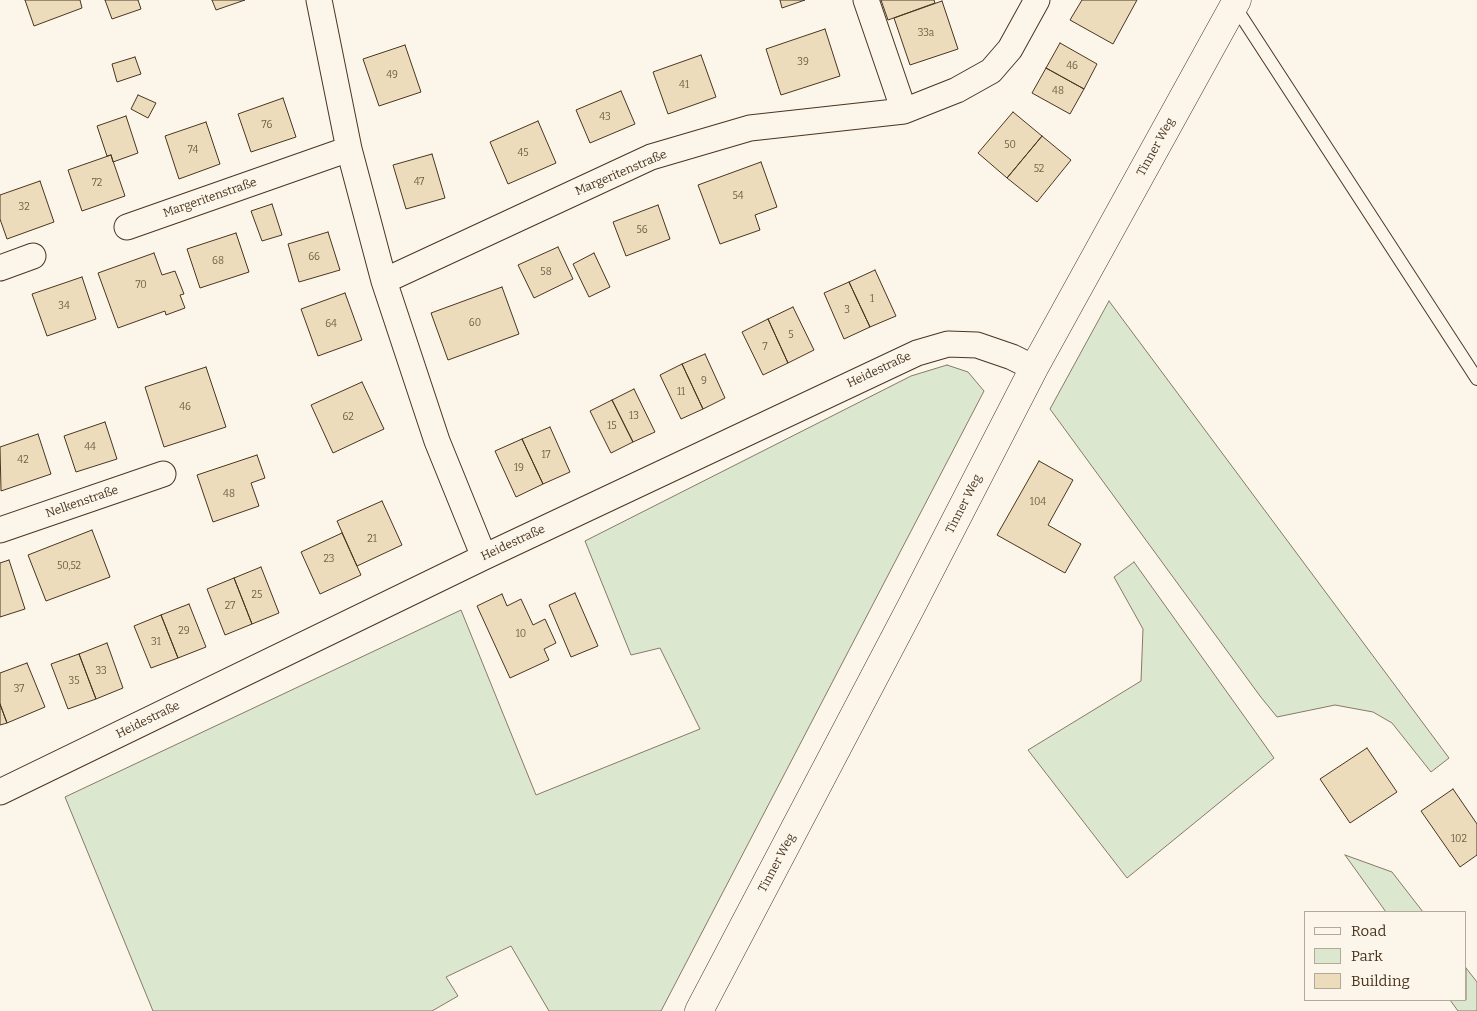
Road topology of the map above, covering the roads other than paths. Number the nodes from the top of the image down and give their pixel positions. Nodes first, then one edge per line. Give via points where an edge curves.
1 (319, 0) edge
2 (866, 0) edge
3 (1037, 0) edge
4 (1236, 2) edge
5 (904, 111) junction
6 (349, 149) junction
7 (127, 227) dead end
8 (33, 256) dead end
9 (0, 268) edge
10 (384, 281) junction
11 (1034, 368) junction
12 (1477, 379) edge
13 (163, 474) dead end
14 (0, 530) edge
15 (484, 557) junction
16 (0, 792) edge
17 (699, 1011) edge

1 - 6 street
2 - 5 street
3 - 5 street, Margeritenstraße via 1010,48 991,71 958,90
4 - 11 street, Tinner Weg
4 - 12 lane
5 - 10 street, Margeritenstraße via 750,128 651,157
6 - 7 street, Margeritenstraße
6 - 10 street
8 - 9 street
10 - 15 street via 437,441
11 - 15 street, Heidestraße via 977,345 948,344 917,352
11 - 17 street, Tinner Weg
13 - 14 street, Nelkenstraße
15 - 16 street, Heidestraße

